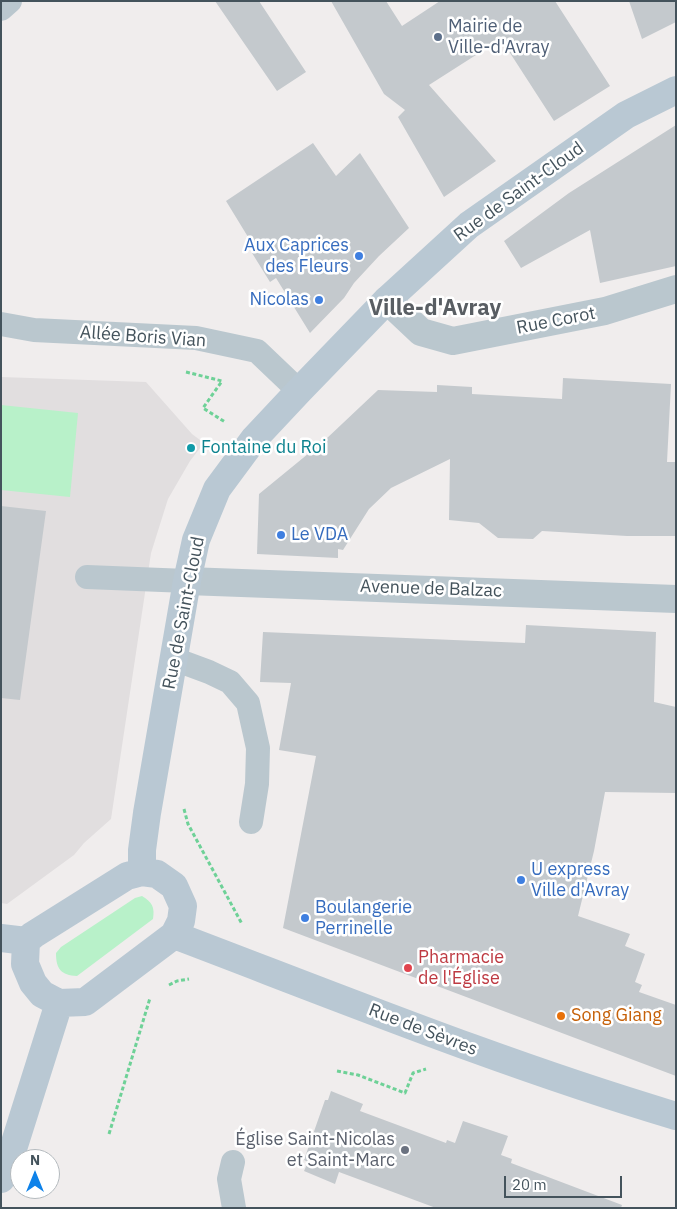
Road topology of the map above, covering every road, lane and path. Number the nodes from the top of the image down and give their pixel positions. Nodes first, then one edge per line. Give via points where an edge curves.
1 (10, 1) edge
2 (1, 9) edge
3 (676, 90) edge
4 (676, 289) edge
5 (387, 300) junction
6 (1, 324) edge
7 (299, 391) junction
8 (88, 577) dead end
9 (186, 581) junction
10 (676, 599) edge
11 (174, 659) junction
12 (250, 822) dead end
13 (142, 872) junction
14 (174, 934) junction
15 (14, 940) edge
16 (59, 1003) junction
17 (428, 1068) dead end
18 (337, 1071) dead end
19 (676, 1116) edge
20 (233, 1162) dead end
21 (1, 1179) edge
22 (234, 1208) edge

1 - 2 lane
3 - 5 main road, Rue de Saint-Cloud via 626,115 469,225
4 - 5 street, Rue Corot via 605,311 453,341 421,332
5 - 7 main road, Rue de Saint-Cloud
6 - 7 lane, Allée Boris Vian via 34,330 196,338 258,351
7 - 9 main road, Rue de Saint-Cloud via 254,439 217,489 196,540
8 - 9 lane
9 - 10 street, Avenue de Balzac
9 - 11 main road, Rue de Saint-Cloud
11 - 12 lane via 230,682 248,703 258,748 257,784
11 - 13 main road, Rue de Saint-Cloud via 147,813
13 - 14 main road via 157,874 174,886 183,906 181,921
13 - 15 main road via 127,876 33,934
14 - 16 main road via 85,1002
14 - 19 main road, Rue de Sèvres via 456,1043
15 - 16 main road via 33,983 42,994
16 - 21 main road
17 - 18 path via 413,1073 404,1093 358,1075
20 - 22 lane via 229,1179

